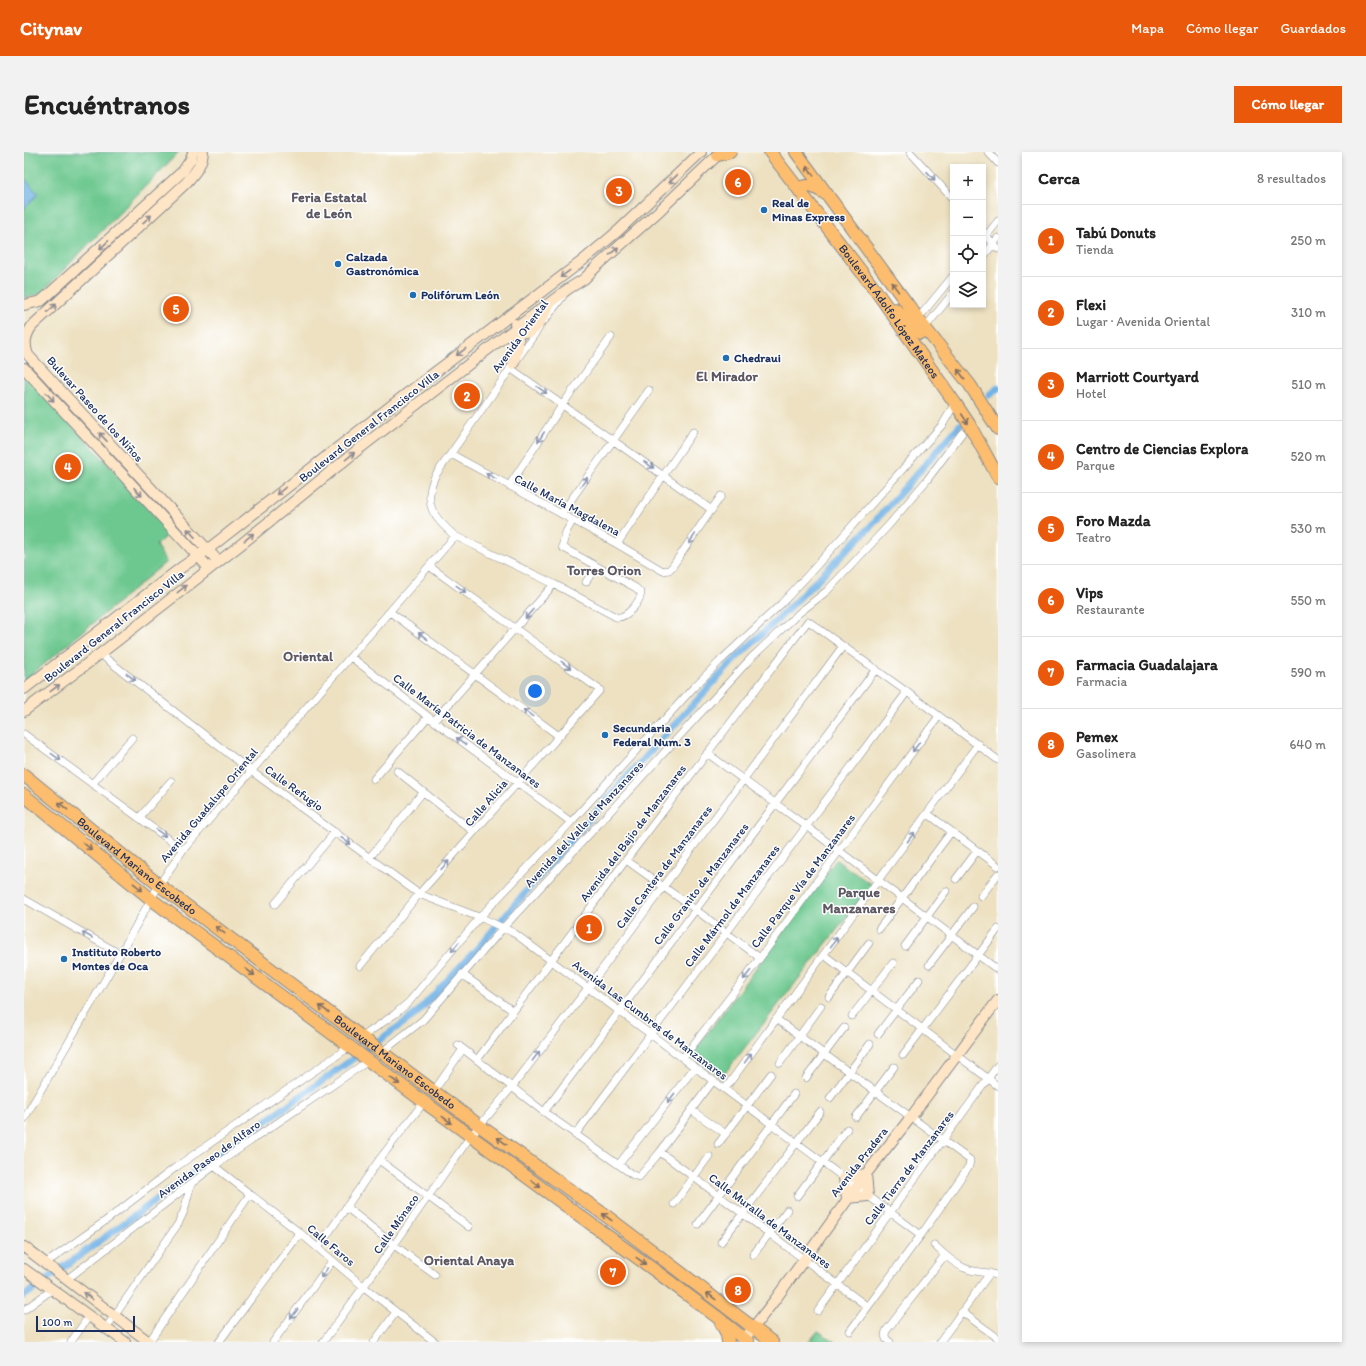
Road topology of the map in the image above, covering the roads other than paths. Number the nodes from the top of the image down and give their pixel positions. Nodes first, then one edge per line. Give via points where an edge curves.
1 (193, 152) edge
2 (203, 152) edge
3 (701, 152) edge
4 (796, 152) edge
5 (910, 152) edge
6 (988, 152) edge
7 (723, 153) edge
8 (769, 153) edge
9 (998, 163) edge
10 (799, 189) junction
11 (950, 196) edge
12 (830, 197) junction
13 (998, 221) edge
14 (986, 234) edge
15 (986, 237) edge
16 (996, 244) edge
17 (986, 254) edge
18 (581, 262) junction
19 (584, 279) junction
20 (950, 280) edge
21 (568, 290) junction
22 (950, 296) edge
23 (533, 297) junction
24 (24, 305) edge
25 (517, 328) junction
26 (915, 329) junction
27 (611, 336) dead end
28 (511, 366) junction
29 (24, 368) edge
30 (649, 390) dead end
31 (955, 403) junction
32 (562, 404) junction
33 (998, 429) edge
34 (693, 432) dead end
35 (962, 433) dead end
36 (613, 440) junction
37 (114, 449) junction
38 (451, 454) junction
39 (106, 457) junction
40 (664, 475) junction
41 (998, 477) edge
42 (509, 486) junction
43 (721, 496) dead end
44 (712, 510) junction
45 (561, 514) junction
46 (572, 520) junction
47 (455, 536) junction
48 (616, 544) junction
49 (207, 550) junction
50 (197, 556) junction
51 (218, 561) junction
52 (429, 566) junction
53 (596, 566) junction
54 (209, 568) junction
55 (586, 582) dead end
56 (554, 584) junction
57 (390, 612) junction
58 (516, 629) junction
59 (843, 646) junction
60 (100, 654) junction
61 (351, 657) junction
62 (876, 669) junction
63 (475, 675) junction
64 (24, 689) edge
65 (907, 692) junction
66 (24, 711) edge
67 (939, 716) junction
68 (431, 719) junction
69 (24, 734) edge
70 (559, 736) junction
71 (132, 738) dead end
72 (978, 744) junction
73 (707, 753) junction
74 (998, 760) edge
75 (251, 771) junction
76 (396, 771) dead end
77 (24, 775) edge
78 (374, 779) dead end
79 (743, 780) junction
80 (171, 781) dead end
81 (519, 782) junction
82 (92, 784) junction
83 (423, 792) junction
84 (24, 795) edge
85 (775, 803) junction
86 (928, 814) junction
87 (139, 818) junction
88 (571, 822) junction
89 (806, 826) junction
90 (335, 832) junction
91 (474, 832) junction
92 (951, 832) junction
93 (183, 850) junction
94 (977, 851) junction
95 (839, 852) junction
96 (370, 857) junction
97 (626, 860) junction
98 (998, 866) edge
99 (998, 874) edge
100 (956, 879) dead end
101 (879, 881) junction
102 (159, 885) junction
103 (664, 886) junction
104 (946, 891) dead end
105 (419, 894) junction
106 (981, 896) dead end
107 (151, 898) junction
108 (902, 898) junction
109 (24, 899) edge
110 (275, 904) dead end
111 (973, 907) dead end
112 (696, 910) junction
113 (926, 916) junction
114 (482, 918) junction
115 (502, 927) junction
116 (879, 929) dead end
117 (998, 929) edge
118 (726, 933) junction
119 (952, 935) junction
120 (869, 943) dead end
121 (905, 946) dead end
122 (120, 954) junction
123 (824, 955) junction
124 (978, 955) junction
125 (760, 958) junction
126 (551, 960) junction
127 (893, 963) dead end
128 (929, 965) dead end
129 (360, 966) dead end
130 (998, 970) edge
131 (847, 973) junction
132 (462, 974) junction
133 (919, 980) dead end
134 (588, 988) junction
135 (871, 991) junction
136 (829, 997) dead end
137 (998, 1000) edge
138 (822, 1006) dead end
139 (896, 1009) junction
140 (513, 1011) junction
141 (619, 1011) junction
142 (852, 1016) dead end
143 (776, 1019) junction
144 (844, 1028) dead end
145 (922, 1028) junction
146 (651, 1034) junction
147 (878, 1034) dead end
148 (799, 1036) junction
149 (364, 1039) junction
150 (870, 1044) dead end
151 (351, 1048) junction
152 (380, 1050) junction
153 (824, 1054) junction
154 (903, 1055) dead end
155 (957, 1055) junction
156 (682, 1058) junction
157 (367, 1060) junction
158 (477, 1060) junction
159 (780, 1063) dead end
160 (998, 1065) edge
161 (695, 1067) junction
162 (894, 1067) dead end
163 (848, 1073) junction
164 (771, 1074) dead end
165 (806, 1078) dead end
166 (988, 1078) junction
167 (714, 1081) junction
168 (998, 1086) edge
169 (512, 1087) junction
170 (725, 1089) junction
171 (434, 1091) junction
172 (875, 1092) junction
173 (794, 1094) dead end
174 (830, 1098) dead end
175 (424, 1102) junction
176 (747, 1106) junction
177 (692, 1110) junction
178 (544, 1112) junction
179 (820, 1112) dead end
180 (856, 1117) dead end
181 (911, 1117) junction
182 (24, 1119) edge
183 (771, 1124) junction
184 (480, 1126) junction
185 (847, 1129) dead end
186 (726, 1134) junction
187 (576, 1135) junction
188 (470, 1137) junction
189 (796, 1142) junction
190 (943, 1142) junction
191 (718, 1144) dead end
192 (660, 1152) junction
193 (709, 1156) dead end
194 (379, 1160) junction
195 (823, 1162) junction
196 (619, 1164) junction
197 (214, 1166) junction
198 (866, 1174) junction
199 (693, 1177) junction
200 (844, 1178) junction
201 (191, 1184) junction
202 (856, 1187) junction
203 (250, 1194) junction
204 (428, 1196) junction
205 (719, 1196) junction
206 (797, 1196) dead end
207 (868, 1196) junction
208 (847, 1198) junction
209 (674, 1204) dead end
210 (346, 1207) junction
211 (787, 1210) dead end
212 (890, 1212) junction
213 (742, 1214) junction
214 (698, 1224) dead end
215 (469, 1227) dead end
216 (300, 1233) junction
217 (769, 1234) junction
218 (921, 1235) junction
219 (721, 1242) dead end
220 (394, 1245) junction
221 (934, 1245) dead end
222 (24, 1247) edge
223 (318, 1248) junction
224 (753, 1255) dead end
225 (945, 1255) junction
226 (804, 1260) junction
227 (332, 1261) junction
228 (48, 1265) junction
229 (990, 1273) junction
230 (29, 1274) edge
231 (435, 1275) dead end
232 (998, 1276) edge
233 (64, 1278) junction
234 (837, 1284) junction
235 (50, 1287) junction
236 (364, 1287) junction
237 (868, 1307) junction
238 (24, 1310) edge
239 (818, 1311) dead end
240 (396, 1312) junction
241 (962, 1312) junction
242 (89, 1316) junction
243 (114, 1316) junction
244 (717, 1317) junction
245 (106, 1328) junction
246 (753, 1328) junction
247 (850, 1331) dead end
248 (998, 1338) edge
249 (430, 1341) edge
250 (745, 1341) edge
251 (71, 1342) edge
252 (125, 1342) edge
253 (149, 1342) edge
254 (219, 1342) edge
255 (273, 1342) edge
256 (323, 1342) edge
257 (374, 1342) edge
258 (728, 1342) edge
259 (772, 1342) edge
260 (890, 1342) edge
261 (940, 1342) edge

1 -> 24 main road via 183,171 73,273 41,301
37 -> 2 main road, Bulevar Paseo de los Niños via 28,355 26,336 32,326 186,183 200,165
3 -> 18 main road, Boulevard General Francisco Villa via 618,231
12 -> 4 main road, Boulevard Adolfo López Mateos
5 -> 11 street
6 - 9 street
19 -> 7 main road
8 - 10 main road, Boulevard Adolfo López Mateos
10 - 12 main road via 812,186
10 - 26 main road, Boulevard Adolfo López Mateos via 885,304
26 -> 12 main road, Boulevard Adolfo López Mateos
13 - 14 street
15 - 16 street
16 - 17 street
18 - 19 main road
18 -> 23 main road, Boulevard General Francisco Villa
19 - 21 main road
20 - 26 street
21 - 25 main road via 551,302 532,330 526,333
21 - 28 street, Avenida Oriental
22 - 26 street
23 - 25 main road via 514,317
23 -> 49 main road, Boulevard General Francisco Villa
25 - 28 main road via 518,350
51 -> 25 main road, Boulevard General Francisco Villa
26 - 31 main road, Boulevard Adolfo López Mateos
33 -> 26 main road, Boulevard Adolfo López Mateos via 970,385
27 - 32 street
28 -> 32 street
28 - 38 street, Avenida Oriental
29 -> 39 main road, Bulevar Paseo de los Niños
30 - 36 street
31 -> 41 main road, Boulevard Adolfo López Mateos
31 - 88 street via 943,424 810,574 698,683
32 - 36 street
32 -> 42 street
34 - 40 street
35 - 115 street, Avenida del Valle de Manzanares via 927,480 828,592 799,613 751,658
36 -> 40 street
45 -> 36 street
37 - 39 main road
49 -> 37 main road, Bulevar Paseo de los Niños
42 -> 38 street, Calle María Magdalena
38 - 47 street, Avenida Oriental via 435,476 428,499 433,512
39 -> 50 main road, Bulevar Paseo de los Niños
40 - 44 street
40 - 48 street
42 - 45 street, Calle María Magdalena
43 - 44 street
44 -> 48 street, Calle María Magdalena via 669,570 663,571
45 - 46 street, Calle María Magdalena
46 - 48 street, Calle María Magdalena
46 - 53 street via 562,547
47 - 52 street, Avenida Guadalupe Oriental
47 - 56 street, Avenida Oriental
49 - 50 main road, Boulevard General Francisco Villa
49 - 51 main road, Bulevar Paseo de los Niños
50 - 54 main road, Bulevar Paseo de los Niños
50 - 64 main road, Boulevard General Francisco Villa
51 - 54 main road, Boulevard General Francisco Villa
52 - 57 street, Avenida Guadalupe Oriental
52 -> 58 street
53 - 55 street
53 - 56 street, Avenida Oriental via 641,593 640,599 626,615 616,617
60 -> 54 main road, Boulevard General Francisco Villa
56 -> 58 street
57 - 61 street, Avenida Guadalupe Oriental
63 -> 57 street
58 - 63 street
58 -> 70 street, Calle Alicia via 600,690
59 - 62 street
59 - 73 street, Avenida del Bajío de Manzanares via 808,621
59 - 79 street, Calle Cantera de Manzanares
66 -> 60 main road, Boulevard General Francisco Villa
60 -> 75 street, Calle Refugio
61 - 68 street, Calle María Patricia de Manzanares
61 - 75 street, Avenida Guadalupe Oriental
62 - 65 street
62 - 85 street, Calle Granito de Manzanares
63 - 68 street
70 -> 63 street
65 - 67 street
65 - 89 street, Calle Mármol de Manzanares
67 - 72 street
67 -> 95 street, Calle Parque Vía de Manzanares
68 - 78 street
81 -> 68 street, Calle María Patricia de Manzanares
69 -> 82 street
70 - 81 street, Calle Alicia
71 - 82 street
72 - 74 street
72 - 86 street
73 - 79 street
73 - 97 street, Avenida del Bajío de Manzanares
75 - 90 street, Calle Refugio
75 - 93 street, Avenida Guadalupe Oriental
76 - 83 street
102 -> 77 main road, Boulevard Mariano Escobedo
79 - 85 street
79 - 103 street, Calle Cantera de Manzanares
80 - 87 street
81 - 88 street, Calle María Patricia de Manzanares
81 - 91 street, Calle Alicia
82 - 87 street
83 - 91 street
83 - 96 street
84 -> 107 main road, Boulevard Mariano Escobedo
85 - 89 street
85 - 112 street, Calle Granito de Manzanares
86 - 92 street
101 -> 86 street
87 -> 93 street
88 - 114 street
89 - 95 street
89 - 118 street, Calle Mármol de Manzanares
90 -> 96 street, Calle Refugio
90 - 110 street
105 -> 91 street, Calle Alicia
92 - 94 street
92 - 108 street
93 - 102 street, Avenida Guadalupe Oriental
94 - 98 street
94 - 100 street
95 - 101 street
95 - 125 street, Calle Parque Vía de Manzanares
96 - 105 street, Calle Refugio
97 - 103 street
97 - 126 street, Avenida del Bajío de Manzanares
99 - 106 street
101 - 108 street
123 -> 101 street
102 - 107 street, Avenida Guadalupe Oriental
149 -> 102 main road, Boulevard Mariano Escobedo
103 - 112 street
103 - 134 street, Calle Cantera de Manzanares
104 - 113 street
105 - 114 street, Avenida Las Cumbres de Manzanares
105 - 129 street, Calle Alicia
107 - 122 street, Avenida Guadalupe Oriental
107 -> 151 main road, Boulevard Mariano Escobedo
108 - 113 street
108 - 116 street
122 -> 109 street
111 - 119 street
112 - 118 street
112 - 141 street, Calle Granito de Manzanares
113 - 119 street
113 - 121 street
114 - 115 street, Avenida Las Cumbres de Manzanares
114 -> 149 street via 409,1002
115 - 126 street, Avenida Las Cumbres de Manzanares
115 - 132 street, Avenida del Valle de Manzanares
117 - 124 street
118 - 125 street
118 - 146 street, Calle Mármol de Manzanares
119 - 124 street
119 - 128 street
120 - 131 street
122 - 182 street, Avenida Guadalupe Oriental
123 - 131 street
123 - 143 street
124 - 130 street
124 - 145 street
125 -> 156 street, Calle Parque Vía de Manzanares
126 - 134 street, Avenida Las Cumbres de Manzanares
126 - 140 street, Avenida del Bajío de Manzanares
127 - 135 street
131 - 135 street
131 - 136 street
132 - 140 street
132 - 152 street, Avenida del Valle de Manzanares via 423,1020
133 - 139 street
134 - 141 street, Avenida Las Cumbres de Manzanares
169 -> 134 street, Calle Cantera de Manzanares
135 - 139 street
135 - 142 street
137 - 155 main road, Avenida Pradera
138 - 148 street
139 - 145 street
139 - 147 street
140 - 158 street, Avenida del Bajío de Manzanares
141 - 146 street, Avenida Las Cumbres de Manzanares
141 - 178 street, Calle Granito de Manzanares
143 - 148 street
170 -> 143 street
144 - 153 street
145 - 154 street
145 - 155 street
146 - 156 street, Avenida Las Cumbres de Manzanares
146 - 187 street, Calle Mármol de Manzanares
148 - 153 street
148 - 159 street
149 - 152 main road, Boulevard Mariano Escobedo
150 - 163 street
151 - 157 main road, Boulevard Mariano Escobedo
151 - 228 street via 176,1167
152 - 171 main road, Boulevard Mariano Escobedo
153 - 163 street
153 - 165 street
155 - 166 street
155 - 181 main road, Avenida Pradera
156 - 161 street, Avenida Las Cumbres de Manzanares
157 -> 175 main road, Boulevard Mariano Escobedo
157 - 197 street, Avenida Paseo de Alfaro
158 - 169 street
158 - 171 street via 461,1047
160 - 166 street, Calle Tierra de Manzanares
161 - 167 street, Avenida Las Cumbres de Manzanares
161 -> 196 street
162 - 172 street
163 - 172 street
163 - 174 street
164 - 176 street
166 - 168 street
166 - 190 street, Calle Tierra de Manzanares
167 - 170 street, Avenida Las Cumbres de Manzanares
167 - 177 street
169 - 178 street
169 - 184 street, Calle Cantera de Manzanares
170 - 176 street, Avenida Las Cumbres de Manzanares
171 - 184 main road, Boulevard Mariano Escobedo
172 - 180 street
172 - 181 street
173 - 183 street
175 -> 188 main road, Boulevard Mariano Escobedo
175 - 194 street
176 - 183 street, Avenida Las Cumbres de Manzanares
176 - 186 street
177 - 186 street
177 - 192 street
178 - 187 street
179 - 189 street
181 - 190 street
181 - 198 main road, Avenida Pradera
183 - 189 street, Avenida Las Cumbres de Manzanares
183 - 205 street
184 - 188 street, Calle Cantera de Manzanares
246 -> 184 main road, Boulevard Mariano Escobedo via 609,1218
185 - 195 street
186 - 191 street
187 - 196 street
188 - 204 street, Calle Mónaco
188 -> 244 main road, Boulevard Mariano Escobedo
189 - 195 street, Avenida Las Cumbres de Manzanares
189 - 213 street
190 - 212 street, Calle Tierra de Manzanares
190 - 218 street via 970,1160 969,1166
192 - 196 street via 639,1177
192 - 199 street, Calle Muralla de Manzanares
193 - 199 street
194 - 204 street
194 - 210 street
195 - 200 street, Avenida Las Cumbres de Manzanares
195 - 206 street
197 - 201 street, Avenida Paseo de Alfaro
197 - 203 street, Calle Faros
198 - 200 main road
198 - 202 main road, Avenida Pradera
198 - 207 main road
199 - 205 street, Calle Muralla de Manzanares
199 - 209 street
200 - 202 street, Avenida Las Cumbres de Manzanares
200 - 208 main road
201 - 233 street, Avenida Paseo de Alfaro
201 - 243 street via 178,1224
202 - 207 street, Avenida Las Cumbres de Manzanares
202 - 208 main road, Avenida Pradera
203 - 216 street, Calle Faros
203 - 253 street
204 - 215 street
204 - 220 street, Calle Mónaco
205 - 213 street, Calle Muralla de Manzanares
205 - 214 street
207 - 208 main road
207 - 212 street, Avenida Las Cumbres de Manzanares
208 - 226 main road, Avenida Pradera
210 - 220 street
210 - 223 street
211 - 217 street
212 - 218 street, Avenida Las Cumbres de Manzanares
212 - 234 street, Calle Tierra de Manzanares
213 - 217 street, Calle Muralla de Manzanares
213 - 219 street
216 - 223 street, Calle Faros
216 - 254 street
217 - 224 street
217 - 226 street, Calle Muralla de Manzanares
218 - 237 street
220 - 231 street
220 - 236 street, Calle Mónaco
221 - 225 street
222 - 228 main road
223 - 227 street, Calle Faros
225 - 229 street via 968,1270
225 - 260 street via 886,1332 886,1339
226 - 234 street, Calle Muralla de Manzanares
226 - 246 main road, Avenida Pradera
227 - 236 street, Calle Faros
227 -> 255 street
228 - 233 main road
229 - 232 street
229 - 241 street
230 - 235 main road
243 -> 233 main road
234 - 237 street, Calle Muralla de Manzanares
234 - 239 street, Calle Tierra de Manzanares
235 - 238 street
235 - 242 main road
236 - 240 street, Calle Faros
236 - 256 street, Calle Mónaco
237 - 247 street
240 - 249 street, Calle Faros
240 - 257 street
241 - 248 street
241 - 261 street
242 - 245 main road
242 - 251 street
243 - 245 street
243 - 253 main road
244 - 250 main road, Boulevard Mariano Escobedo
244 - 258 main road via 727,1334
245 - 252 main road
246 - 250 main road, Avenida Pradera
246 - 259 main road, Boulevard Mariano Escobedo

